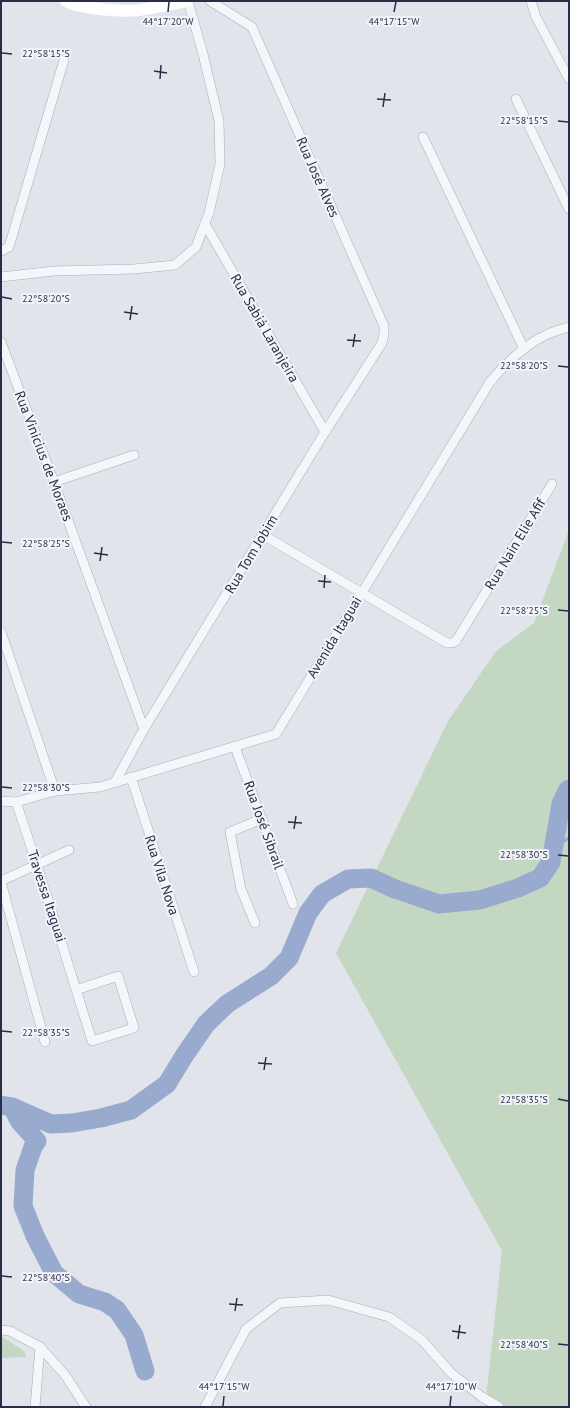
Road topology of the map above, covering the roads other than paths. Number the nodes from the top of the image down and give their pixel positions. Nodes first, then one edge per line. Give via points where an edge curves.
1 (66, 1) edge
2 (187, 1) edge
3 (210, 1) edge
4 (531, 1) edge
5 (64, 60) dead end
6 (569, 78) edge
7 (516, 99) dead end
8 (423, 137) dead end
9 (569, 210) edge
10 (205, 224) junction
11 (1, 250) edge
12 (1, 277) edge
13 (384, 326) joint
14 (569, 327) edge
15 (1, 342) edge
16 (524, 349) junction
17 (325, 432) junction
18 (134, 455) dead end
19 (54, 482) junction
20 (552, 484) dead end
21 (263, 535) junction
22 (361, 593) junction
23 (1, 632) edge
24 (144, 729) junction
25 (235, 747) junction
26 (131, 777) junction
27 (115, 782) junction
28 (55, 791) junction
29 (1, 802) edge
30 (16, 802) junction
31 (262, 819) junction
32 (69, 850) dead end
33 (38, 865) junction
34 (1, 882) edge
35 (293, 904) dead end
36 (255, 923) dead end
37 (194, 972) dead end
38 (76, 990) junction
39 (45, 1042) dead end
40 (1, 1330) edge
41 (40, 1347) junction
42 (34, 1407) edge
43 (86, 1407) edge
44 (205, 1407) edge
45 (499, 1407) edge

1 - 2 street via 102,10 138,11
2 - 10 street via 203,54 220,128 220,164
3 - 13 street, Rua José Alves via 252,27
4 - 6 street via 536,17
5 - 11 street via 9,247
7 - 9 street
8 - 16 street
10 - 12 street via 196,247 175,265 54,271
10 - 17 street, Rua Sabiá Laranjeira
13 - 17 street, Rua Tom Jobim via 382,343
14 - 16 street, Avenida Itaguai via 547,334
15 - 19 street, Rua Vinicius de Moraes
16 - 22 street, Avenida Itaguai via 504,365 490,382
17 - 21 street, Rua Tom Jobim
18 - 19 street
19 - 24 street, Rua Vinicius de Moraes
20 - 22 street, Rua Nain Elie Afif via 452,644
21 - 22 street
21 - 24 street, Rua Tom Jobim
22 - 25 street, Avenida Itaguai via 276,734
23 - 28 street
24 - 27 street, Rua Tom Jobim
25 - 26 street, Avenida Itaguai
25 - 31 street, Rua José Sibrail
26 - 27 street, Avenida Itaguai
26 - 37 street, Rua Vila Nova
27 - 28 street, Avenida Itaguai via 100,787
28 - 30 street, Avenida Itaguai
29 - 30 street, Avenida Itaguai
30 - 33 street, Travessa Itaguai
31 - 35 street, Rua José Sibrail
31 - 36 street via 230,832 241,889
32 - 33 street
33 - 34 street
33 - 38 street, Travessa Itaguai
34 - 39 street
38 - 38 street, Travessa Itaguai via 92,1041 134,1028 118,976
40 - 41 street via 10,1331
41 - 42 street
41 - 43 street via 65,1375
44 - 45 street via 246,1329 280,1303 328,1300 389,1317 422,1340 451,1373

